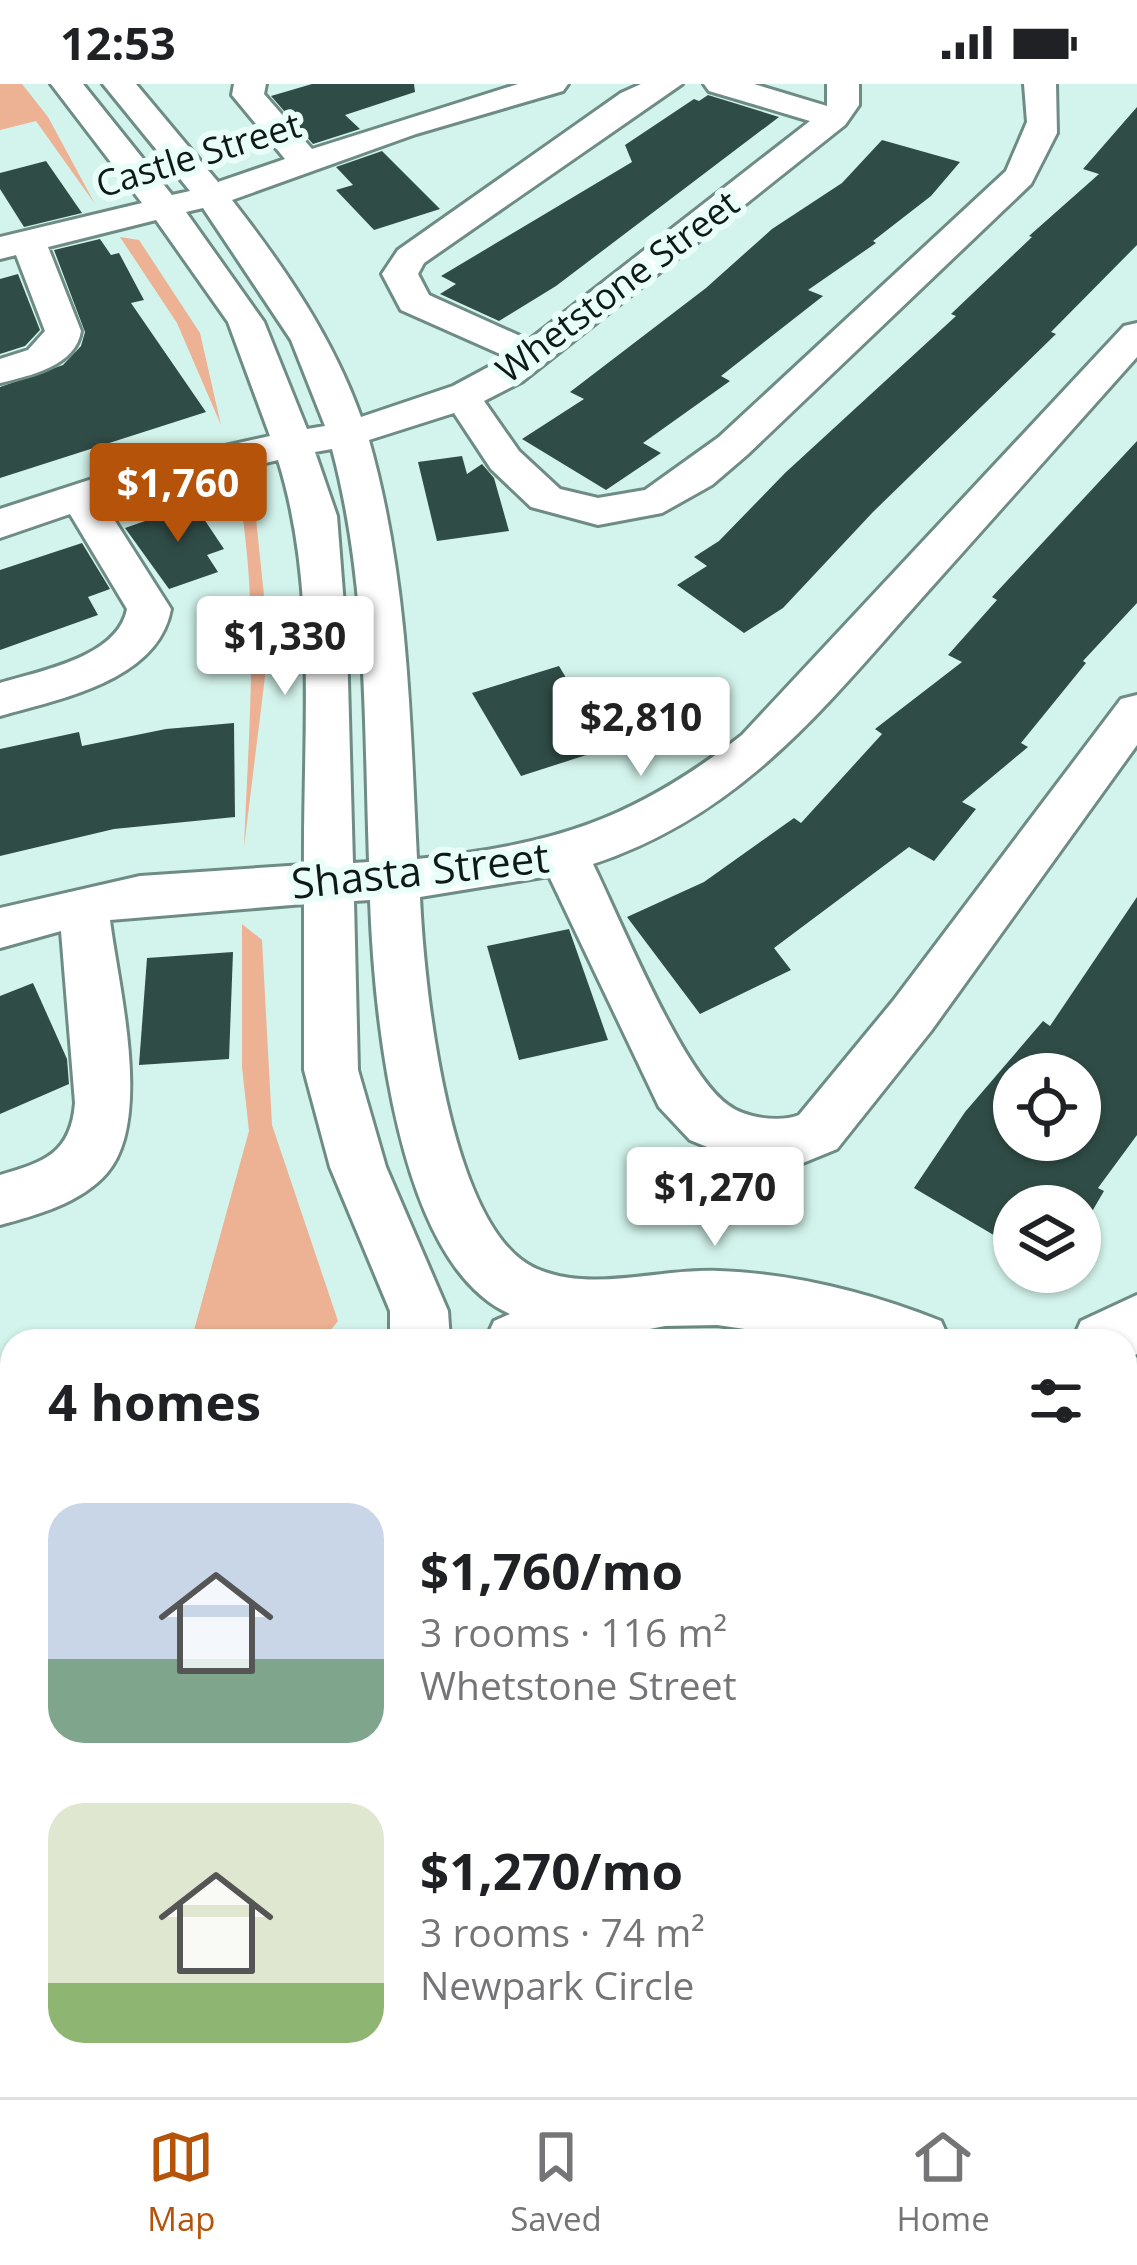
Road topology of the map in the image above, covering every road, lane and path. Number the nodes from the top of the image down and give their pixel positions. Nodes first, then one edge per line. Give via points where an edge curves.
1 (67, 84) edge
2 (118, 84) edge
3 (250, 84) edge
4 (552, 84) edge
5 (666, 84) edge
6 (720, 84) edge
7 (1040, 84) edge
8 (839, 101) edge
9 (307, 164) junction
10 (211, 196) junction
11 (165, 208) junction
12 (9, 243) edge
13 (1137, 334) edge
14 (533, 355) junction
15 (0, 372) edge
16 (464, 399) junction
17 (348, 434) junction
18 (294, 443) junction
19 (80, 497) junction
20 (0, 524) edge
21 (0, 700) edge
22 (1137, 711) edge
23 (388, 719) junction
24 (326, 725) junction
25 (563, 853) junction
26 (394, 877) junction
27 (328, 881) junction
28 (83, 906) junction
29 (0, 928) edge
30 (0, 1200) edge
31 (615, 1306) junction
32 (420, 1329) edge
33 (549, 1329) edge
34 (887, 1329) edge

1 - 11 street
2 - 10 street
3 - 9 street via 255,107
4 - 9 street, Castle Street
5 - 14 street via 410,257 400,274 414,302
6 - 8 street
7 - 16 street via 1046,123 1018,177 750,428 657,500 597,511 541,495
8 - 14 street, Whetstone Street
9 - 10 street, Castle Street
10 - 11 street, Castle Street
10 - 17 street via 272,274
11 - 12 street, Castle Street
11 - 18 street via 246,322
12 - 15 street via 63,331 41,358
13 - 25 street, Shasta Street via 774,734 707,789 639,826
14 - 16 street, Whetstone Street
16 - 17 street, Whetstone Street
17 - 18 street, Whetstone Street
17 - 23 street via 373,535
18 - 19 street, Whetstone Street
18 - 24 street via 316,516
19 - 20 street, Whetstone Street
19 - 21 street via 149,609 151,625 117,657
22 - 25 street via 912,1016 818,1132 793,1143 749,1140 709,1123 677,1091
23 - 24 street
23 - 26 street
24 - 27 street
25 - 26 street, Shasta Street
26 - 27 street, Shasta Street
26 - 31 street via 413,1077 460,1228 484,1264 521,1292 566,1306
27 - 28 street, Shasta Street
27 - 32 street via 331,1070
28 - 29 street, Shasta Street
28 - 30 street via 101,1078 99,1142 52,1184
31 - 33 street
31 - 34 street via 694,1295 773,1299

